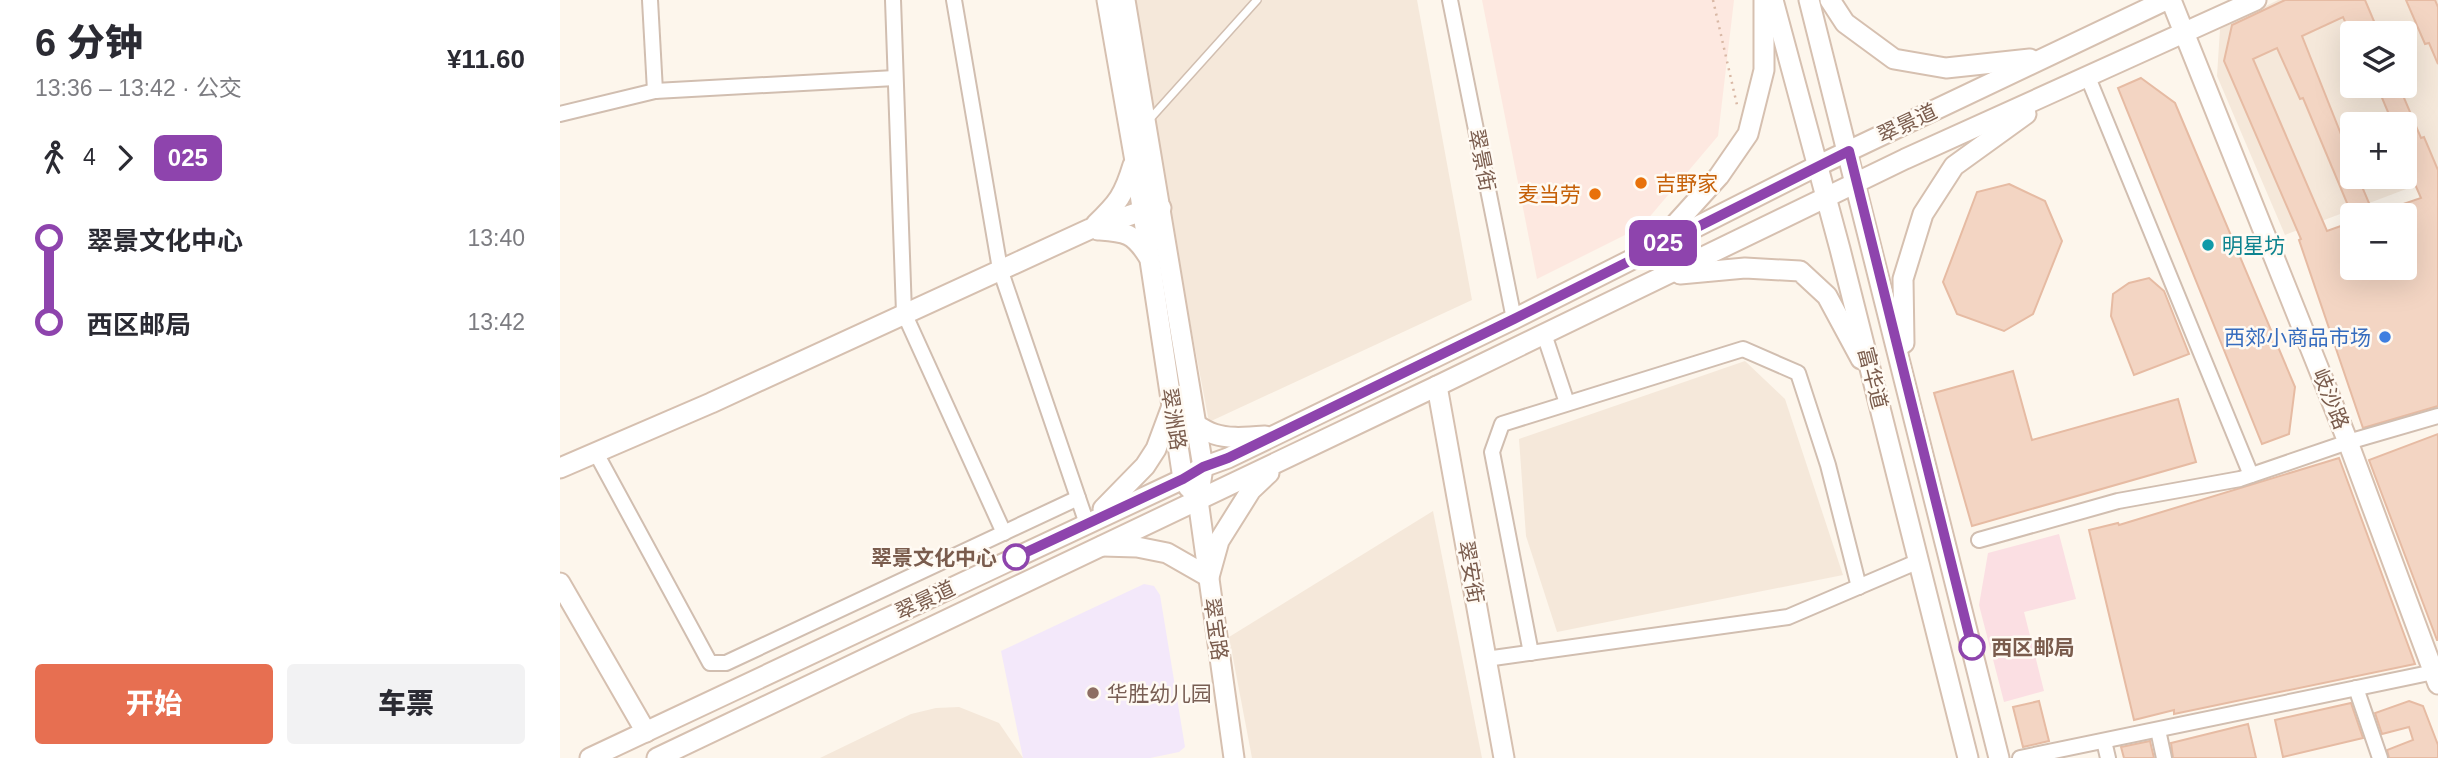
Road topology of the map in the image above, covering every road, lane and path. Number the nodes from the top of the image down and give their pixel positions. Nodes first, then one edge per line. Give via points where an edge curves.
1 (650, 0) edge
2 (893, 0) edge
3 (954, 0) edge
4 (1107, 0) edge
5 (1125, 0) edge
6 (1257, 0) edge
7 (1450, 0) edge
8 (1713, 0) edge
9 (1764, 0) edge
10 (1773, 0) edge
11 (1809, 0) edge
12 (1830, 0) edge
13 (2168, 0) edge
14 (2256, 0) edge
15 (2184, 32) junction
16 (2045, 57) junction
17 (2088, 75) junction
18 (895, 78) junction
19 (2058, 90) junction
20 (655, 91) junction
21 (560, 114) edge
22 (1146, 123) junction
23 (1748, 134) junction
24 (1849, 151) junction
25 (1135, 161) junction
26 (1817, 166) junction
27 (1856, 185) junction
28 (1825, 200) junction
29 (1152, 209) junction
30 (1090, 229) junction
31 (1654, 247) junction
32 (1150, 261) junction
33 (1000, 269) junction
34 (1665, 275) junction
35 (904, 313) junction
36 (1514, 319) junction
37 (1544, 334) junction
38 (1904, 375) junction
39 (1875, 384) junction
40 (1437, 386) junction
41 (1567, 403) junction
42 (1172, 406) junction
43 (2438, 416) edge
44 (1196, 426) junction
45 (1276, 435) junction
46 (2348, 442) junction
47 (596, 453) junction
48 (1282, 460) junction
49 (1203, 467) junction
50 (560, 468) edge
51 (2252, 475) junction
52 (1183, 479) junction
53 (1078, 498) junction
54 (1198, 500) junction
55 (1087, 523) junction
56 (1004, 533) junction
57 (1979, 540) dead end
58 (1098, 546) junction
59 (1919, 561) junction
60 (1209, 577) junction
61 (560, 583) edge
62 (1859, 587) junction
63 (1531, 653) junction
64 (1486, 659) junction
65 (2436, 678) edge
66 (2356, 688) junction
67 (2158, 730) junction
68 (646, 732) junction
69 (2104, 741) junction
70 (590, 758) edge
71 (657, 758) edge
72 (1234, 758) edge
73 (1504, 758) edge
74 (1968, 758) edge
75 (1999, 758) edge
76 (2020, 758) edge
77 (2108, 758) edge
78 (2164, 758) edge
79 (2380, 758) edge

1 - 20 street
2 - 18 street
3 - 33 street
4 - 25 main road, 翠洲路
5 - 22 main road, 翠洲路
6 - 22 lane
7 - 36 street, 翠景街
8 - 23 path via 1735,100
9 - 23 main road via 1764,70
10 - 26 main road, 富华道
11 - 24 main road, 富华道
12 - 16 main road via 1845,23 1894,59 1946,68
13 - 15 main road, 岐沙路
13 - 16 main road, 翠景道
14 - 15 main road, 翠景道
15 - 17 main road, 翠景道
15 - 46 main road, 岐沙路
16 - 24 main road, 翠景道
17 - 19 main road, 翠景道
17 - 51 street
18 - 20 street
18 - 35 street
19 - 27 main road, 翠景道
19 - 38 main road via 1954,166 1923,214 1903,279
20 - 21 street
22 - 29 main road, 翠洲路
23 - 31 main road via 1719,176
24 - 26 main road, 翠景道
24 - 27 main road, 富华道
25 - 29 main road, 翠洲路
25 - 30 main road via 1117,204
26 - 28 main road, 富华道
26 - 31 main road, 翠景道
27 - 28 main road, 翠景道
27 - 38 main road, 富华道
28 - 34 main road, 翠景道
28 - 39 main road, 富华道
29 - 30 main road
29 - 32 main road, 翠洲路
29 - 44 main road, 翠洲路
30 - 32 main road via 1120,232 1138,240
30 - 33 main road
31 - 36 main road, 翠景道
32 - 42 main road, 翠洲路
33 - 35 main road
33 - 53 street
34 - 37 main road, 翠景道
34 - 39 main road via 1745,268 1800,271 1827,296
35 - 47 main road
35 - 56 street
36 - 45 main road, 翠景道
37 - 40 main road, 翠景道
37 - 41 street
38 - 75 main road, 富华道
39 - 59 main road, 富华道
40 - 48 main road, 翠景道
40 - 64 main road, 翠安街
41 - 62 street via 1742,349 1798,373 1828,465
41 - 63 street via 1502,424 1492,452
42 - 44 main road
42 - 52 main road, 翠洲路
42 - 55 main road via 1145,467
43 - 46 street
44 - 45 main road via 1210,434 1236,438
44 - 49 main road, 翠洲路
45 - 49 main road, 翠景道
46 - 51 street
46 - 65 main road, 岐沙路
47 - 50 main road
47 - 56 street via 710,663 726,663
48 - 54 main road, 翠景道
48 - 60 main road via 1251,490 1233,517 1219,541
49 - 52 main road, 翠景道
49 - 54 main road, 翠洲路
51 - 57 street via 2118,501
52 - 54 main road, 翠洲路
52 - 55 main road, 翠景道
53 - 55 street
53 - 56 street
54 - 58 main road, 翠景道
54 - 60 main road, 翠宝路
55 - 68 main road, 翠景道
58 - 60 main road via 1167,553
58 - 71 main road, 翠景道
59 - 62 street
59 - 74 main road, 富华道
60 - 72 main road, 翠宝路
61 - 68 main road
62 - 63 street via 1788,617
63 - 64 street
64 - 73 main road, 翠安街
65 - 66 street
66 - 67 street
66 - 79 street
67 - 69 street
67 - 78 street
68 - 70 main road, 翠景道
69 - 76 street
69 - 77 street

